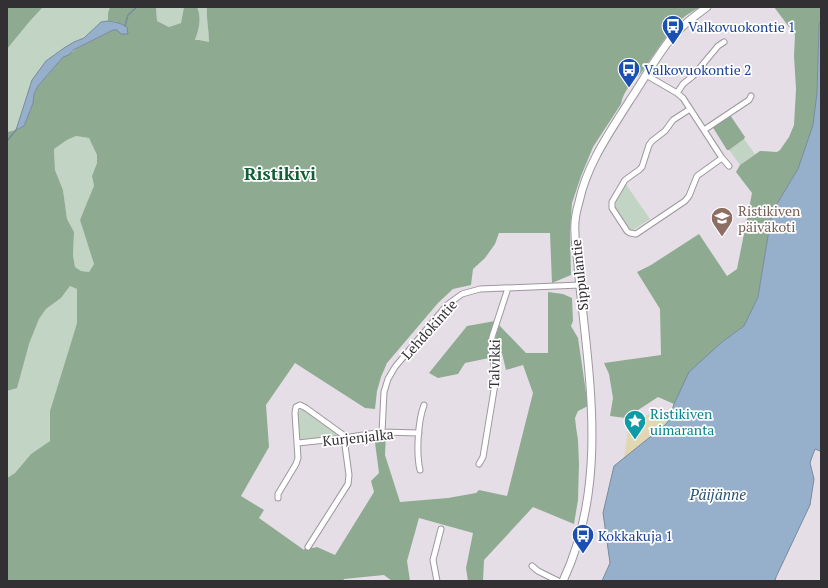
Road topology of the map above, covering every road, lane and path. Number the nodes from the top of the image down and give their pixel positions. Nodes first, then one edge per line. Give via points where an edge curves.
1 (707, 7) edge
2 (724, 42) dead end
3 (646, 75) junction
4 (677, 93) junction
5 (751, 96) dead end
6 (690, 109) junction
7 (704, 130) junction
8 (722, 158) junction
9 (729, 166) dead end
10 (580, 284) junction
11 (508, 288) junction
12 (424, 405) dead end
13 (382, 432) junction
14 (419, 433) junction
15 (345, 437) junction
16 (298, 443) junction
17 (479, 464) dead end
18 (420, 470) dead end
19 (278, 498) dead end
20 (441, 529) dead end
21 (308, 547) dead end
22 (532, 566) dead end
23 (436, 581) edge
24 (558, 581) edge
25 (563, 581) edge

1 - 3 street, Sippulantie via 672,37
2 - 4 street
3 - 4 street
3 - 10 street, Sippulantie via 596,154 583,184 575,232
4 - 6 street
5 - 7 street via 749,100
6 - 7 street
6 - 8 street via 673,120 665,131 652,141 642,168 625,180 612,202 612,208 627,231 636,234 685,201 699,174
7 - 8 street
8 - 9 street
10 - 11 street, Lehdokintie
10 - 25 street, Sippulantie via 591,391 592,461 589,494 582,526
11 - 13 street, Lehdokintie via 469,291 447,305 395,367 388,379 384,392
11 - 17 street, Talvikki via 492,337 495,384 483,456
12 - 14 street
13 - 14 street, Kurjenjalka
13 - 15 street, Kurjenjalka
14 - 18 street
15 - 16 street, Kurjenjalka
15 - 16 street via 300,405 296,407 295,412
15 - 21 street via 348,484
16 - 19 street via 296,464
20 - 23 street via 433,560
22 - 24 street

